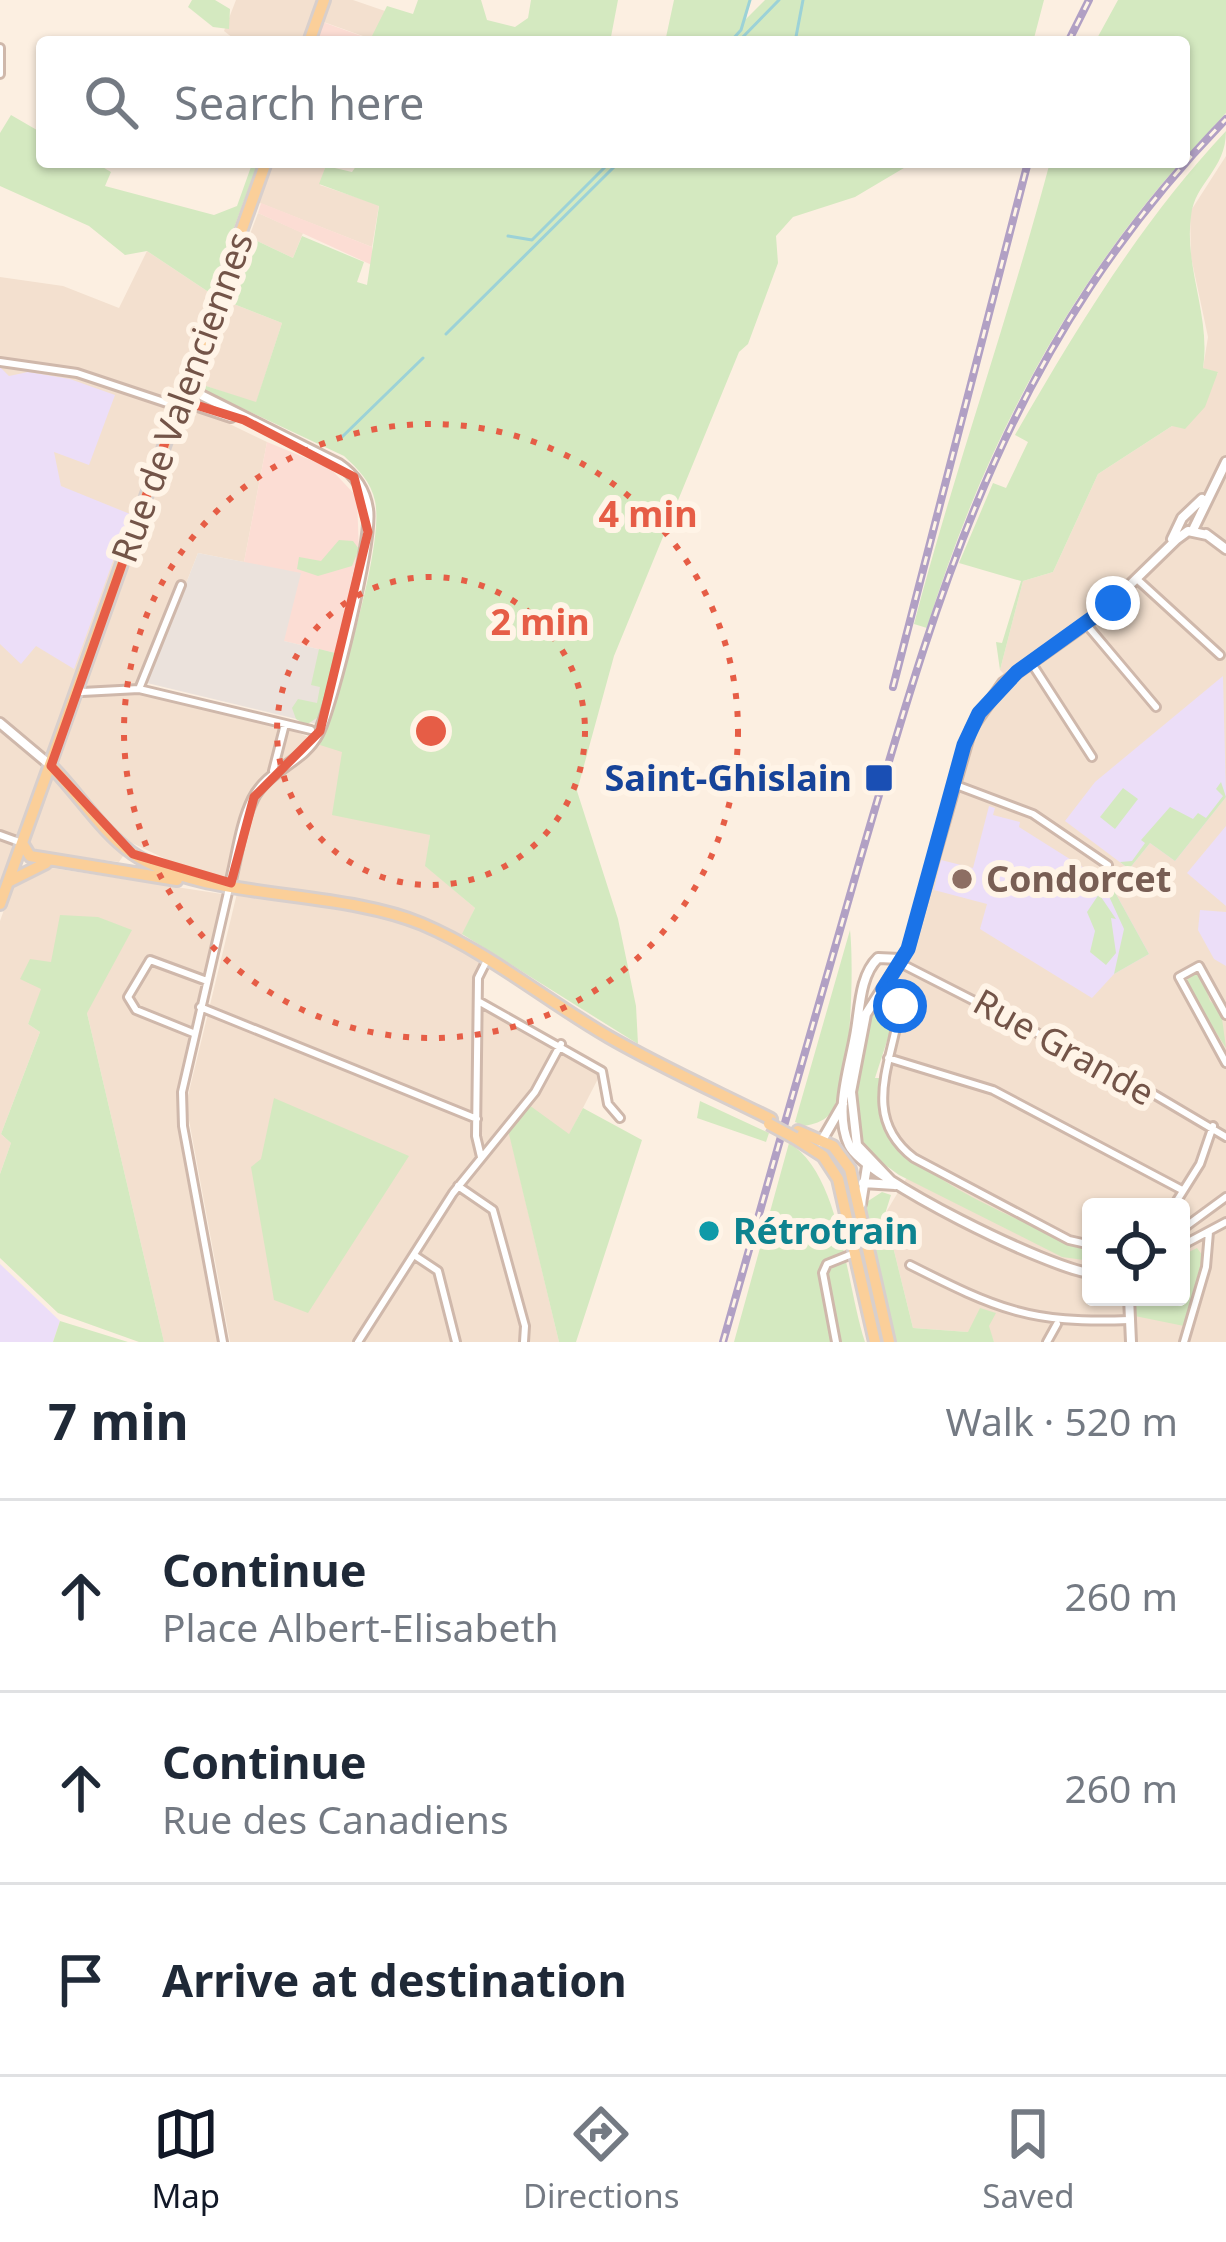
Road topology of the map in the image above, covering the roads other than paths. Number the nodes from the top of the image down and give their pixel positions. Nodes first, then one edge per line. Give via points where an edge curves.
1 (324, 0) edge
2 (311, 36) edge
3 (0, 48) edge
4 (0, 74) edge
5 (264, 168) edge
6 (0, 362) edge
7 (185, 386) junction
8 (180, 400) junction
9 (244, 420) junction
10 (1226, 462) edge
11 (1207, 494) junction
12 (1191, 526) junction
13 (1226, 549) edge
14 (1138, 580) junction
15 (181, 585) dead end
16 (1086, 624) junction
17 (98, 631) junction
18 (1220, 655) dead end
19 (1030, 662) junction
20 (82, 664) junction
21 (139, 689) junction
22 (79, 691) junction
23 (1156, 707) dead end
24 (0, 723) edge
25 (284, 724) junction
26 (311, 730) dead end
27 (1092, 757) dead end
28 (51, 766) junction
29 (273, 772) junction
30 (956, 785) junction
31 (0, 835) edge
32 (22, 843) junction
33 (133, 854) junction
34 (50, 862) junction
35 (1108, 865) dead end
36 (124, 873) junction
37 (8, 883) junction
38 (230, 886) junction
39 (0, 904) edge
40 (487, 960) junction
41 (900, 961) junction
42 (207, 981) junction
43 (864, 984) junction
44 (882, 989) junction
45 (478, 1001) junction
46 (200, 1007) junction
47 (1226, 1015) edge
48 (193, 1033) junction
49 (561, 1044) junction
50 (888, 1058) junction
51 (1226, 1063) edge
52 (843, 1104) junction
53 (620, 1118) dead end
54 (477, 1119) junction
55 (1213, 1126) junction
56 (844, 1127) junction
57 (826, 1130) junction
58 (799, 1134) junction
59 (1226, 1137) edge
60 (823, 1156) junction
61 (481, 1157) junction
62 (867, 1163) junction
63 (838, 1179) junction
64 (859, 1184) junction
65 (879, 1185) junction
66 (896, 1185) junction
67 (458, 1186) junction
68 (1182, 1190) junction
69 (1226, 1197) edge
70 (1178, 1198) edge
71 (861, 1203) junction
72 (1197, 1218) junction
73 (860, 1221) junction
74 (1226, 1222) edge
75 (1190, 1223) edge
76 (1206, 1233) junction
77 (1190, 1241) edge
78 (1082, 1242) edge
79 (852, 1254) junction
80 (414, 1256) junction
81 (910, 1265) dead end
82 (1082, 1271) edge
83 (1129, 1306) edge
84 (1129, 1320) junction
85 (1058, 1323) junction
86 (223, 1342) edge
87 (358, 1342) edge
88 (456, 1342) edge
89 (524, 1342) edge
90 (836, 1342) edge
91 (875, 1342) edge
92 (889, 1342) edge
93 (1047, 1342) edge
94 (1131, 1342) edge
95 (1184, 1342) edge

1 - 2 main road
3 - 4 street
5 - 7 main road, Rue de Valenciennes
6 - 8 street
7 - 8 main road, Rue de Valenciennes
7 - 9 street
8 - 9 street
8 - 17 main road, Rue de Valenciennes
9 - 29 street via 343,466 369,511 320,731
10 - 11 street
11 - 12 street
11 - 12 street via 1187,514
12 - 13 street
12 - 14 street
14 - 16 street
14 - 18 street
15 - 21 street
16 - 19 street
16 - 23 street
17 - 20 main road, Rue de Valenciennes
17 - 22 main road, Rue de Valenciennes
19 - 27 street
19 - 30 street via 979,713
20 - 22 street
20 - 28 main road, Rue de Valenciennes
21 - 22 street
21 - 25 street
22 - 28 main road, Rue de Valenciennes
24 - 28 street
25 - 26 street
25 - 29 street
28 - 32 main road
28 - 33 main road
29 - 38 street via 252,800
30 - 35 street via 1028,812
30 - 41 street
31 - 32 street
32 - 34 main road via 30,856
32 - 37 main road
33 - 36 street
33 - 38 main road via 165,871
34 - 36 main road
34 - 37 main road
36 - 38 main road
37 - 39 main road
38 - 40 main road via 380,916
38 - 42 street
40 - 45 street
40 - 58 main road, bridge via 592,1033
41 - 43 street via 878,958
41 - 44 street
41 - 55 street, Rue Grande
42 - 46 street
42 - 48 street via 150,960 128,997 136,1010
43 - 44 street
43 - 52 street
44 - 50 street via 900,1006
44 - 62 street via 866,1014 850,1100 854,1139
45 - 49 street
45 - 54 street
46 - 48 street
46 - 54 street
47 - 51 street via 1199,966 1179,977
48 - 86 street via 183,1126
49 - 53 street via 602,1071 608,1104
49 - 61 street via 536,1092
50 - 68 street via 993,1090
50 - 78 street via 882,1109 904,1150
52 - 56 street
52 - 57 street
54 - 61 street
55 - 59 street, Rue Grande
55 - 68 street
56 - 57 street
56 - 62 street
57 - 58 main road
57 - 60 street
57 - 64 main road
58 - 60 main road
60 - 63 main road
61 - 67 street
62 - 64 street
62 - 66 street
63 - 64 street
63 - 79 main road
64 - 65 street
64 - 71 street
64 - 73 main road
65 - 66 street
65 - 71 street
66 - 82 street
67 - 80 street
67 - 89 street via 493,1210
68 - 70 street
69 - 72 street
71 - 73 street
72 - 75 street
72 - 76 street
73 - 92 main road
74 - 76 street
76 - 77 street
76 - 95 street via 1206,1267
79 - 90 street via 823,1273
79 - 91 main road
80 - 87 street
80 - 88 street via 438,1271
81 - 85 street via 986,1304
83 - 84 street
84 - 85 street
84 - 94 street
85 - 93 street

